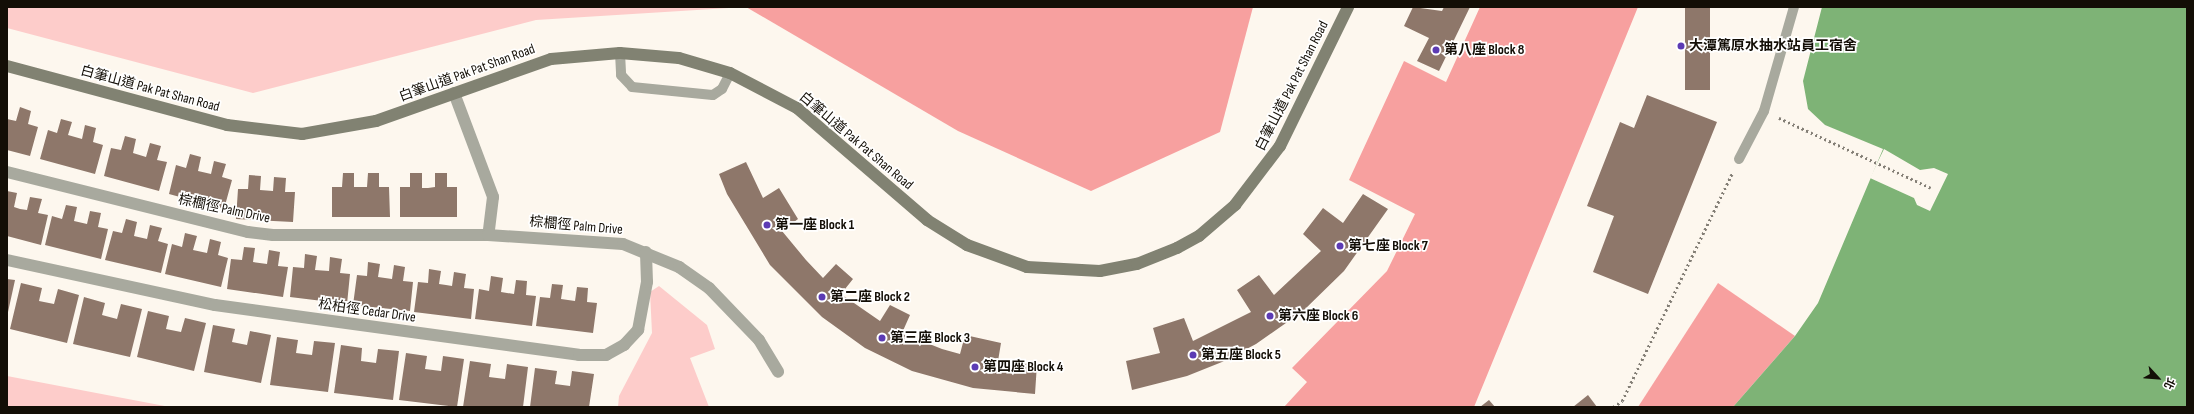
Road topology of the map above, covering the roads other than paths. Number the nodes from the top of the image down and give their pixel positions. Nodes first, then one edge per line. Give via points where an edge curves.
1 (1348, 7) edge
2 (1794, 7) edge
3 (620, 53) junction
4 (7, 66) edge
5 (730, 73) junction
6 (454, 93) junction
7 (1739, 159) road end
8 (7, 172) edge
9 (488, 235) junction
10 (646, 252) junction
11 (7, 260) edge
12 (778, 372) dead end

1 - 5 street, 白筆山道 Pak Pat Shan Road via 1280,146 1236,205 1199,236 1178,248 1137,264 1100,271 1027,267 966,245 927,220 797,108
2 - 7 lane via 1764,111
3 - 5 street, 白筆山道 Pak Pat Shan Road via 679,58
3 - 5 lane via 621,75 632,87 713,95 722,89
3 - 6 street, 白筆山道 Pak Pat Shan Road via 551,59
4 - 6 street, 白筆山道 Pak Pat Shan Road via 220,123 278,133 352,127
6 - 9 street via 493,197
8 - 9 street, 棕櫚徑 Palm Drive via 248,232
9 - 10 street, 棕櫚徑 Palm Drive via 599,240
10 - 11 street, 松柏徑 Cedar Drive via 646,290 638,330 624,345 606,355 579,356 215,305
10 - 12 street, 棕櫚徑 Palm Drive via 679,267 731,307 760,340

